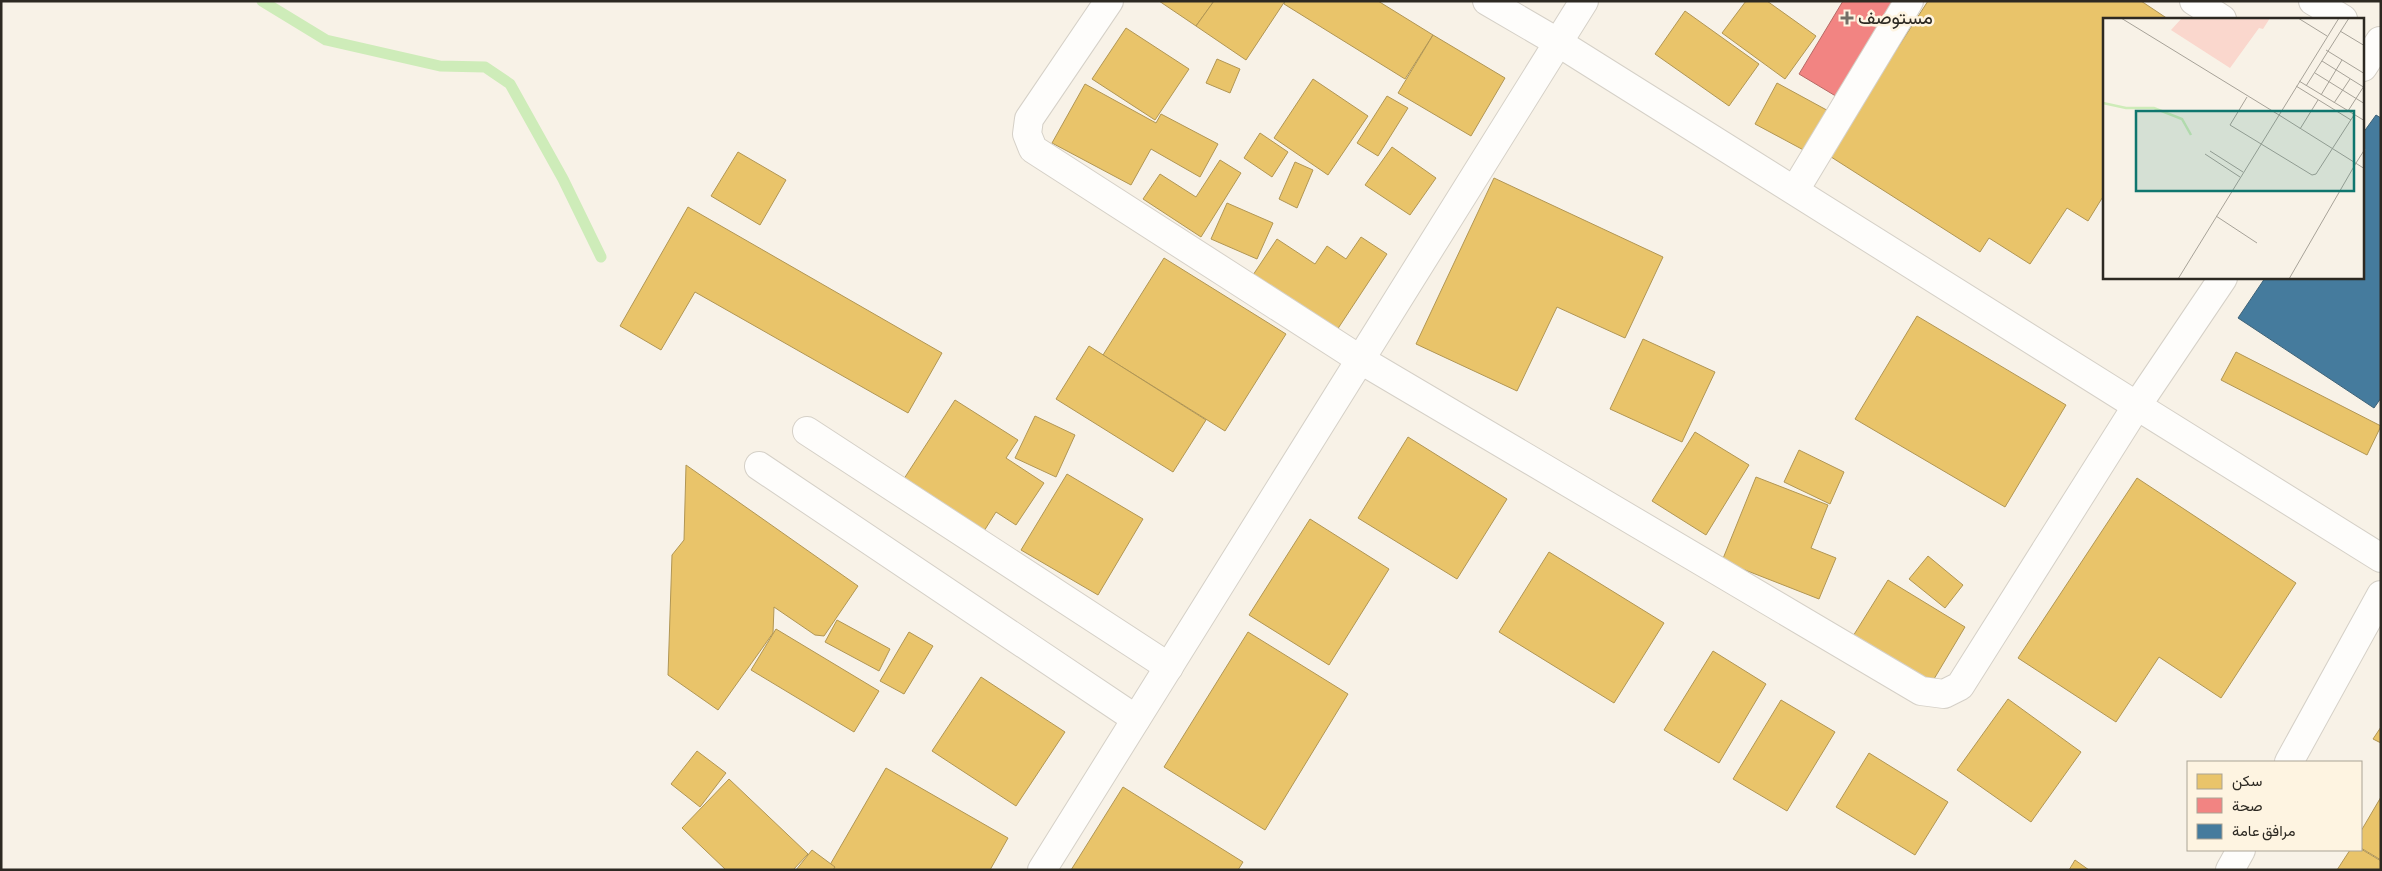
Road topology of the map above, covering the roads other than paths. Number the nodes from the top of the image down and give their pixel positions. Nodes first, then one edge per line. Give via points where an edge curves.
1 (1109, 1) edge
2 (1487, 1) edge
3 (1584, 1) edge
4 (1909, 1) edge
5 (2194, 1) edge
6 (2314, 1) edge
7 (2220, 18) edge
8 (2341, 18) edge
9 (2375, 38) edge
10 (1559, 43) junction
11 (2364, 65) edge
12 (1795, 190) junction
13 (2222, 279) edge
14 (1361, 360) junction
15 (2136, 407) junction
16 (807, 431) dead end
17 (758, 466) dead end
18 (2381, 558) edge
19 (2381, 595) edge
20 (1169, 667) junction
21 (1136, 719) junction
22 (2290, 761) edge
23 (2240, 851) edge
24 (1042, 870) edge
25 (2230, 870) edge

1 - 14 street via 1028,119 1026,134 1033,150
2 - 10 street
3 - 10 street
4 - 12 street
5 - 7 street
6 - 8 street
9 - 11 street
10 - 12 street
10 - 14 street
12 - 15 street
13 - 15 street
14 - 15 street via 1921,691 1944,694 1960,686
14 - 20 street
15 - 18 street
16 - 20 street
17 - 21 street
19 - 22 street
20 - 21 street
21 - 24 street
23 - 25 street

